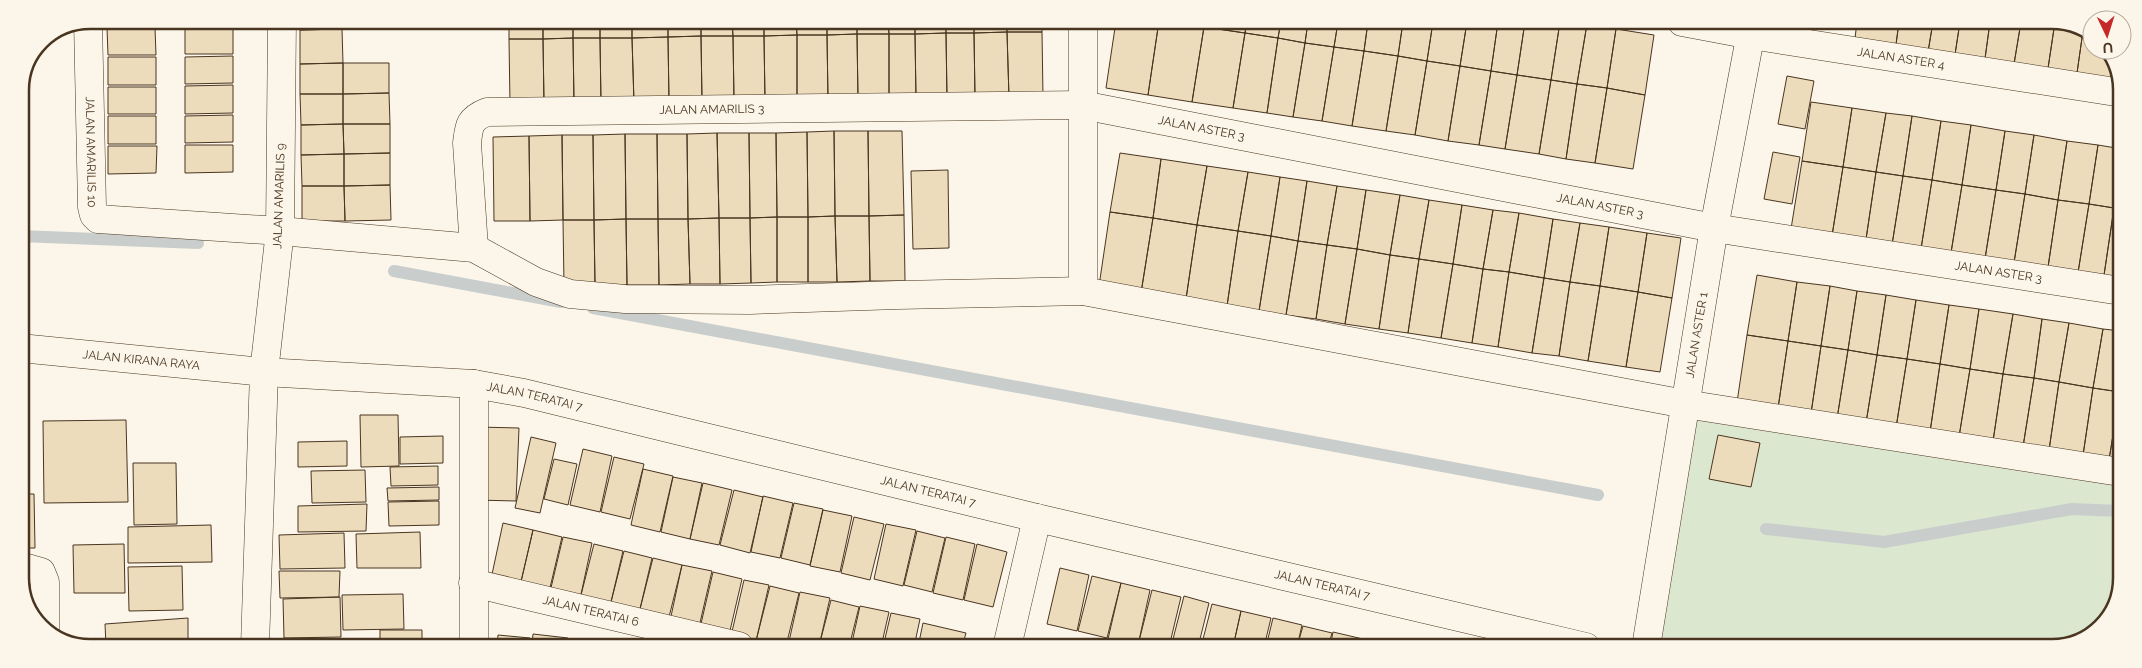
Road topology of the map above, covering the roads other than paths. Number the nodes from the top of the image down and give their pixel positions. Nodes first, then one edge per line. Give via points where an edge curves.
1 (88, 29) edge
2 (282, 29) edge
3 (1083, 29) edge
4 (1752, 29) edge
5 (2113, 91) edge
6 (1082, 105) junction
7 (1714, 228) junction
8 (280, 231) junction
9 (474, 248) junction
10 (2113, 290) edge
11 (1083, 291) junction
12 (29, 349) edge
13 (264, 372) junction
14 (474, 384) junction
15 (1685, 404) junction
16 (2113, 471) edge
17 (1037, 518) junction
18 (29, 568) edge
19 (473, 583) junction
20 (45, 619) edge
21 (255, 639) edge
22 (474, 639) edge
23 (709, 639) edge
24 (1008, 639) edge
25 (1552, 639) edge
26 (1647, 639) edge

1 - 8 street, JALAN AMARILIS 10 via 94,215 98,219
2 - 8 street, JALAN AMARILIS 9
3 - 6 street
4 - 5 street, JALAN ASTER 4
4 - 7 street, JALAN ASTER 1
6 - 7 street, JALAN ASTER 3
6 - 9 street, JALAN AMARILIS 3 via 487,112 476,117 469,127 466,143
6 - 11 street
7 - 10 street, JALAN ASTER 3
7 - 15 street, JALAN ASTER 1
8 - 9 street
8 - 13 street, JALAN AMARILIS 9
9 - 11 street via 536,282 570,294 625,298 750,300
11 - 15 street
12 - 13 street, JALAN KIRANA RAYA
13 - 14 street, JALAN TERATAI 7
13 - 21 street, JALAN AMARILIS 9
14 - 17 street, JALAN TERATAI 7 via 524,393
14 - 19 street
15 - 16 street
15 - 26 street, JALAN ASTER 1
17 - 24 street
17 - 25 street, JALAN TERATAI 7
18 - 20 street via 41,572 45,582
19 - 22 street
19 - 23 street, JALAN TERATAI 6

